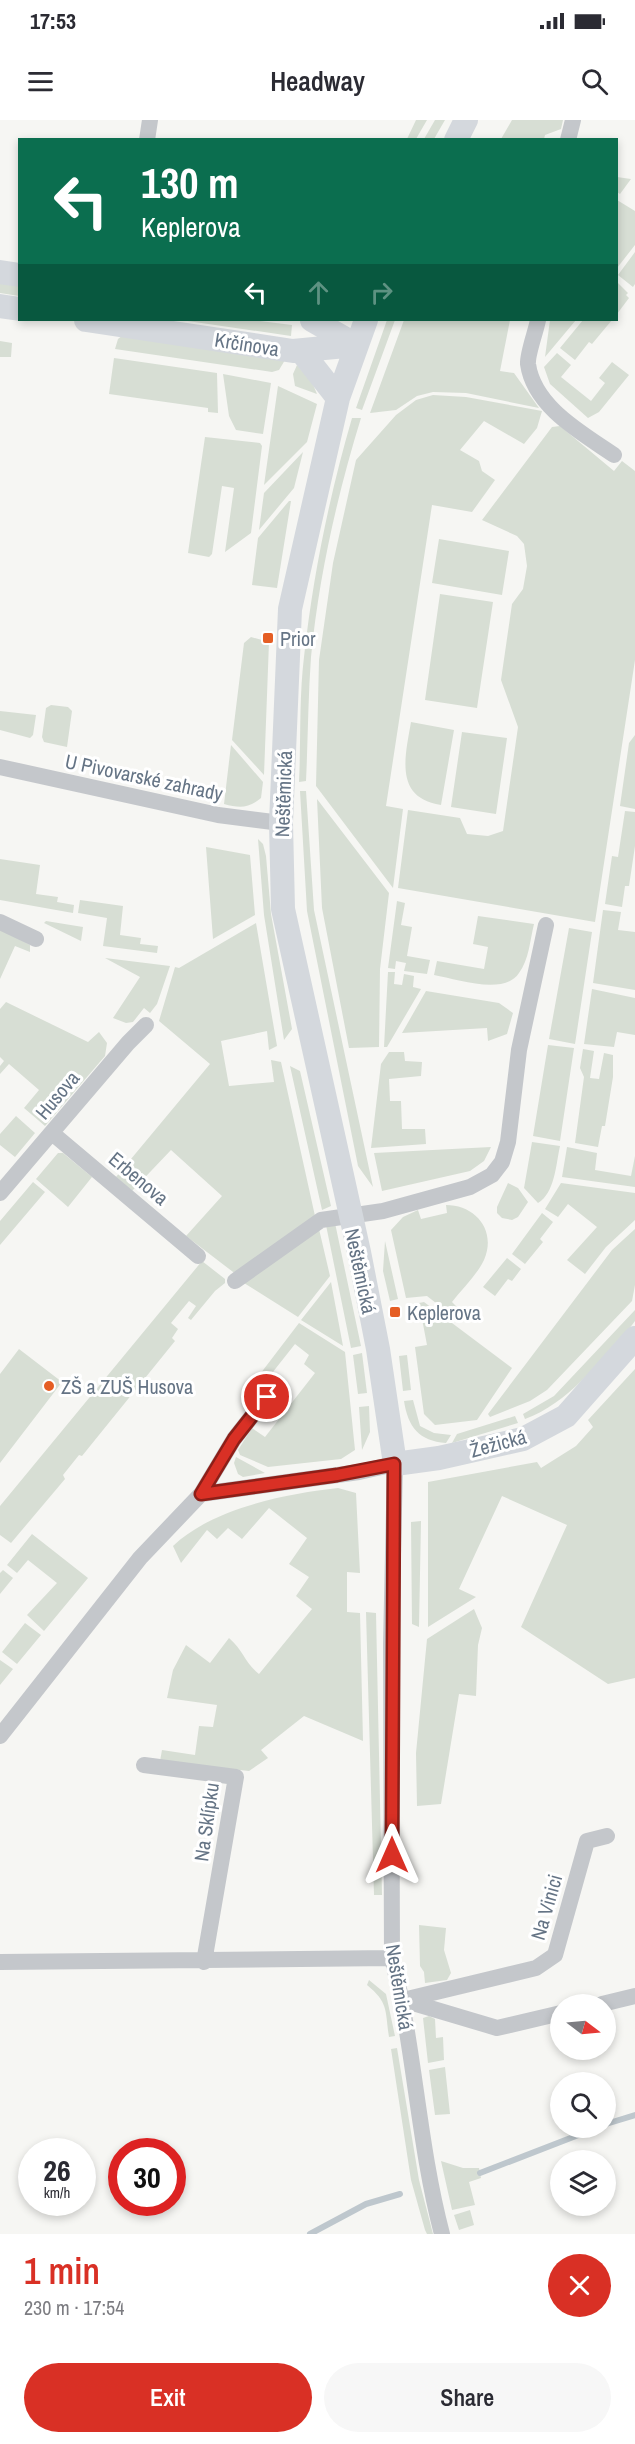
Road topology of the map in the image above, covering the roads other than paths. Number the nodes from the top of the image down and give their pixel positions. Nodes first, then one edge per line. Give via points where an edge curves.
1 (150, 120) edge
2 (466, 120) edge
3 (573, 120) edge
4 (147, 138) edge
5 (457, 138) edge
6 (568, 138) edge
7 (0, 272) edge
8 (18, 275) edge
9 (0, 306) edge
10 (18, 309) edge
11 (93, 321) edge
12 (314, 321) edge
13 (366, 321) edge
14 (538, 321) edge
15 (356, 345) junction
16 (301, 351) junction
17 (338, 398) junction
18 (614, 456) dead end
19 (0, 767) edge
20 (281, 823) junction
21 (0, 922) edge
22 (546, 925) dead end
23 (36, 939) dead end
24 (146, 1025) dead end
25 (52, 1133) junction
26 (0, 1193) edge
27 (349, 1216) junction
28 (198, 1256) dead end
29 (235, 1281) dead end
30 (635, 1338) edge
31 (274, 1388) dead end
32 (394, 1464) junction
33 (201, 1494) junction
34 (0, 1736) edge
35 (144, 1765) dead end
36 (607, 1836) dead end
37 (392, 1958) junction
38 (0, 1962) edge
39 (204, 1962) junction
40 (635, 1996) edge
41 (403, 2000) junction
42 (616, 2001) edge
43 (550, 2016) edge
44 (442, 2234) edge

1 - 4 street
2 - 5 street
3 - 6 street
7 - 8 street
9 - 10 street
11 - 16 street, Krčínova
12 - 15 street
13 - 15 street, Neštěmická
14 - 18 street via 527,363 537,390 551,408
15 - 16 street, Krčínova
15 - 17 street, Neštěmická
16 - 17 street, Krčínova
17 - 20 street, Neštěmická via 290,609
19 - 20 street, U Pivovarské zahrady via 218,815
20 - 27 street, Neštěmická via 283,909
21 - 23 street
22 - 27 street via 519,1050 502,1162 492,1175 470,1187 383,1211
24 - 25 street, Husova
25 - 26 street, Husova
25 - 28 street, Erbenova
27 - 29 street via 321,1220
27 - 32 street, Neštěmická via 378,1349
30 - 32 street, Žežická via 566,1416 523,1439
31 - 33 street via 234,1439
32 - 33 street
32 - 37 street, Neštěmická
33 - 34 street via 140,1558
35 - 39 street, Na Sklípku via 236,1778
36 - 41 street, Na Vinici via 587,1841 555,1955 536,1968
37 - 39 street
37 - 41 street, Neštěmická
38 - 39 street
40 - 42 street
41 - 43 street via 497,2028
41 - 44 street, Neštěmická via 421,2141

